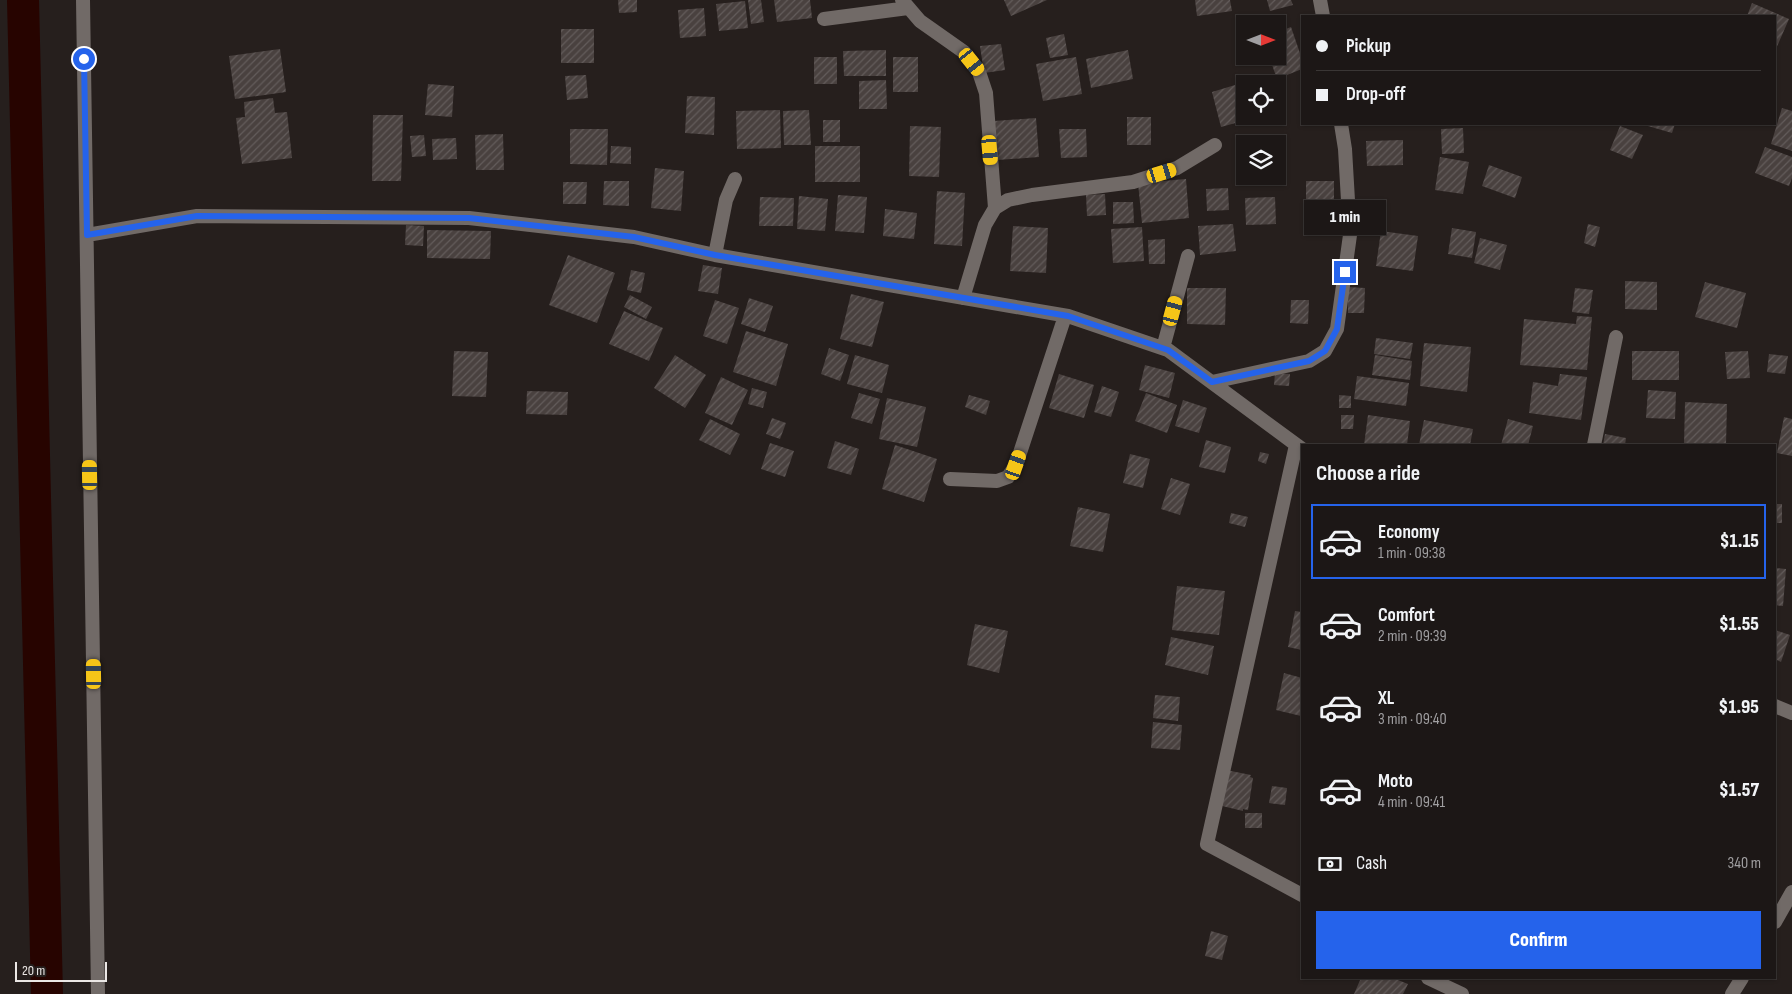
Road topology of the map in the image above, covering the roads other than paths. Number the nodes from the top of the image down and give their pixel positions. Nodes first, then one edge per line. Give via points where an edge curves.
1 (82, 0) edge
2 (1320, 0) edge
3 (905, 4) edge
4 (1323, 15) edge
5 (824, 19) dead end
6 (1342, 125) edge
7 (1215, 145) dead end
8 (735, 179) dead end
9 (995, 208) junction
10 (87, 235) junction
11 (715, 255) junction
12 (1188, 256) dead end
13 (963, 298) junction
14 (1065, 316) junction
15 (1616, 337) dead end
16 (1163, 348) junction
17 (1212, 382) junction
18 (1594, 444) edge
19 (1299, 447) edge
20 (950, 479) dead end
21 (1776, 706) edge
22 (1792, 713) edge
23 (1792, 892) edge
24 (1301, 893) edge
25 (1776, 920) edge
26 (1430, 979) edge
27 (1741, 979) edge
28 (98, 994) edge
29 (1462, 994) edge
30 (1732, 994) edge

1 - 10 street
2 - 4 street
3 - 5 street
3 - 9 street via 920,21 964,52 979,72 986,93
6 - 17 street via 1350,235 1337,329 1325,351 1309,361
7 - 9 street via 1177,168 1134,182 1032,195 1008,200
8 - 11 street via 726,200
9 - 13 street via 985,225
10 - 11 street via 197,216 469,218 634,237
10 - 28 street
11 - 13 street
12 - 16 street
13 - 14 street
14 - 16 street
14 - 20 street via 1016,465 1008,477 997,481
15 - 18 street
16 - 17 street
17 - 19 street
19 - 24 street via 1207,844
21 - 22 street
23 - 25 street
26 - 29 street
27 - 30 street

